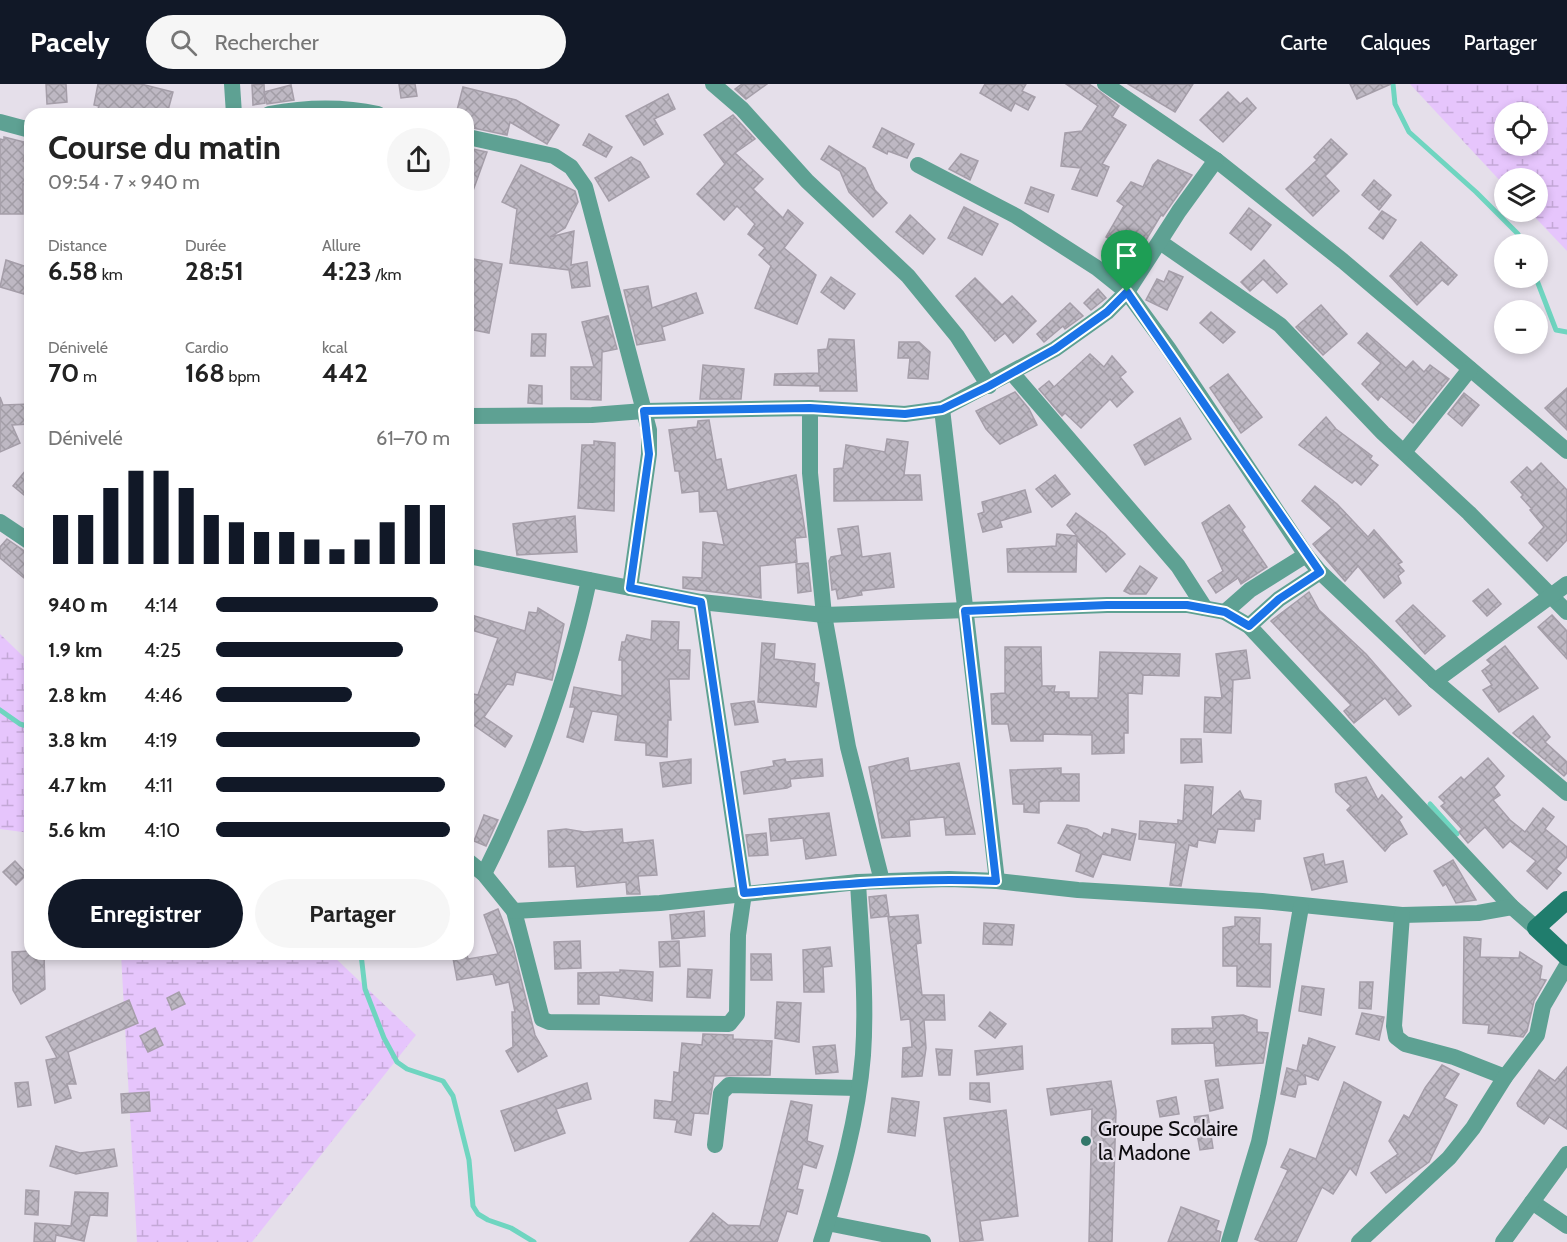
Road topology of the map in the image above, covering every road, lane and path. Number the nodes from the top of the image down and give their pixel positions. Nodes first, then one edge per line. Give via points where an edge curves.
1 (232, 84) edge
2 (713, 84) edge
3 (1105, 84) edge
4 (234, 108) edge
5 (0, 122) edge
6 (24, 128) edge
7 (474, 137) edge
8 (1216, 160) junction
9 (918, 165) dead end
10 (1160, 242) junction
11 (1127, 292) junction
12 (1470, 369) junction
13 (1012, 373) junction
14 (989, 386) junction
15 (810, 408) junction
16 (942, 409) junction
17 (644, 411) junction
18 (474, 416) edge
19 (1567, 451) edge
20 (1404, 452) junction
21 (0, 522) edge
22 (24, 538) edge
23 (1306, 555) junction
24 (474, 557) edge
25 (1320, 572) junction
26 (589, 580) junction
27 (1567, 584) edge
28 (630, 588) junction
29 (1550, 595) junction
30 (701, 602) junction
31 (1205, 608) junction
32 (965, 611) junction
33 (1225, 612) junction
34 (1567, 612) edge
35 (824, 615) junction
36 (1249, 626) junction
37 (1435, 681) junction
38 (1567, 793) edge
39 (474, 866) edge
40 (484, 874) junction
41 (882, 881) junction
42 (996, 881) junction
43 (858, 882) junction
44 (744, 893) junction
45 (1567, 900) edge
46 (1301, 906) junction
47 (1512, 907) junction
48 (514, 911) junction
49 (1402, 915) junction
50 (1536, 928) junction
51 (1567, 957) edge
52 (1567, 965) edge
53 (1505, 1077) junction
54 (858, 1088) junction
55 (716, 1145) dead end
56 (1567, 1154) edge
57 (1532, 1202) junction
58 (827, 1223) junction
59 (1567, 1226) edge
60 (821, 1242) edge
61 (923, 1242) edge
62 (1229, 1242) edge
63 (1359, 1242) edge
64 (1503, 1242) edge

1 - 4 street
2 - 14 street via 908,276 957,336
3 - 8 street
5 - 6 street
7 - 17 street via 554,156 571,167 585,187
8 - 10 street
8 - 12 street
9 - 11 street via 1016,216
10 - 11 street
10 - 20 street via 1280,325
11 - 13 street via 1107,312 1055,349
11 - 23 street
12 - 19 street
12 - 20 street
13 - 14 street
13 - 31 street via 1158,541
14 - 16 street
15 - 16 street via 905,414
15 - 17 street
15 - 35 street via 810,473
16 - 32 street
17 - 18 street
17 - 28 street via 649,454
20 - 29 street
21 - 22 street
23 - 25 street
23 - 33 street via 1250,590
24 - 26 street
25 - 36 street via 1279,599
25 - 37 street
26 - 28 street
26 - 40 street via 576,641 553,716 512,818
27 - 29 street
28 - 30 street
29 - 34 street
29 - 37 street
30 - 35 street
30 - 44 street
31 - 32 street via 1107,605
31 - 33 street
32 - 35 street
32 - 42 street
33 - 36 street
35 - 41 street via 851,758
36 - 47 street
37 - 38 street
39 - 40 street
40 - 48 street
41 - 42 street
41 - 43 street
42 - 46 street
43 - 44 street
43 - 54 street via 864,986
44 - 48 street via 660,903
44 - 48 street via 738,935 737,1014 729,1024 605,1024 542,1019
45 - 50 street
46 - 49 street
46 - 62 street via 1268,1097
47 - 49 street via 1478,913
47 - 50 street
49 - 53 street via 1396,1037 1405,1044 1454,1057
50 - 51 street
52 - 53 street via 1543,1006 1537,1035
53 - 63 street via 1449,1158
54 - 55 street via 729,1084 721,1093
54 - 58 street
56 - 57 street
57 - 59 street
57 - 64 street
58 - 60 street
58 - 61 street

